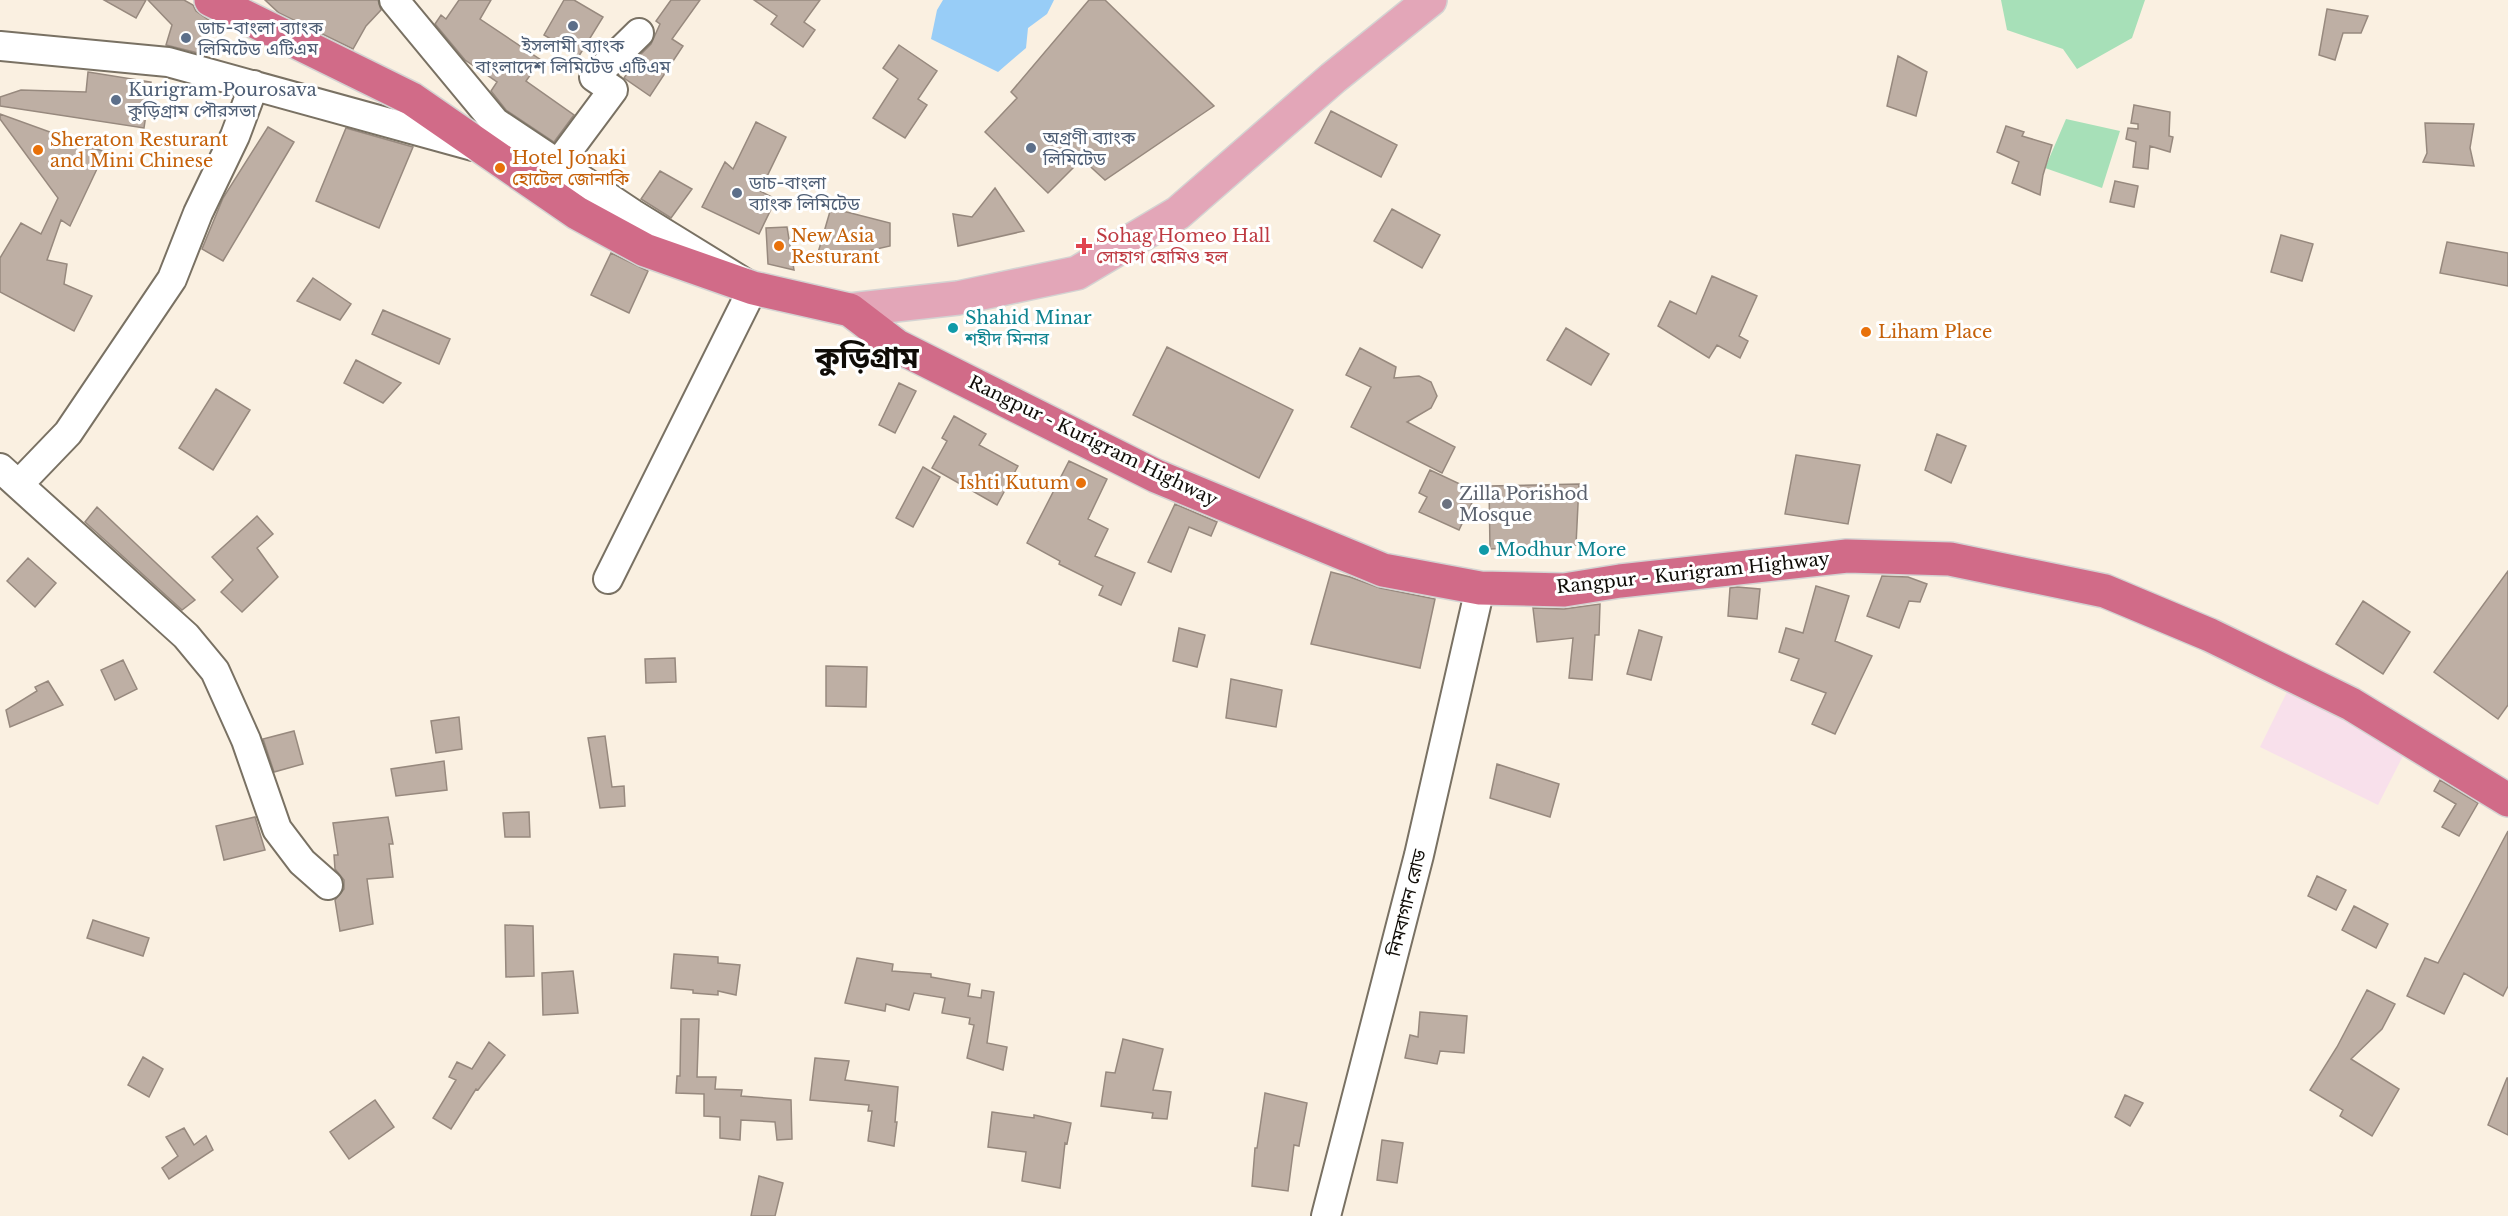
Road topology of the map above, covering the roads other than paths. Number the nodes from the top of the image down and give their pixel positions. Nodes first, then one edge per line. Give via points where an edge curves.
1 (211, 0) edge
2 (394, 0) edge
3 (1430, 0) edge
4 (639, 33) dead end
5 (0, 46) edge
6 (254, 85) junction
7 (480, 148) junction
8 (558, 164) junction
9 (753, 288) junction
10 (850, 309) junction
11 (9, 476) edge
12 (608, 579) dead end
13 (1480, 588) junction
14 (2508, 800) edge
15 (328, 885) dead end
16 (1326, 1216) edge

1 - 7 highway via 412,99
2 - 8 street via 495,122
3 - 10 main road via 1333,78 1178,213 1077,273 958,298
4 - 8 street via 594,77 613,90
5 - 6 street via 168,62
6 - 7 street
6 - 11 street via 172,279 68,433
7 - 9 highway via 577,213 645,250
8 - 9 street
9 - 10 highway
9 - 12 street
10 - 13 highway, Rangpur - Kurigram Highway via 897,346 1156,476 1383,570
11 - 15 street via 186,636 215,671 246,740 277,828 302,862
13 - 14 highway, Rangpur - Kurigram Highway via 1564,590 1847,556 1950,559 2105,591 2210,635 2351,704
13 - 16 street, নিমবাগান রোড via 1419,855

